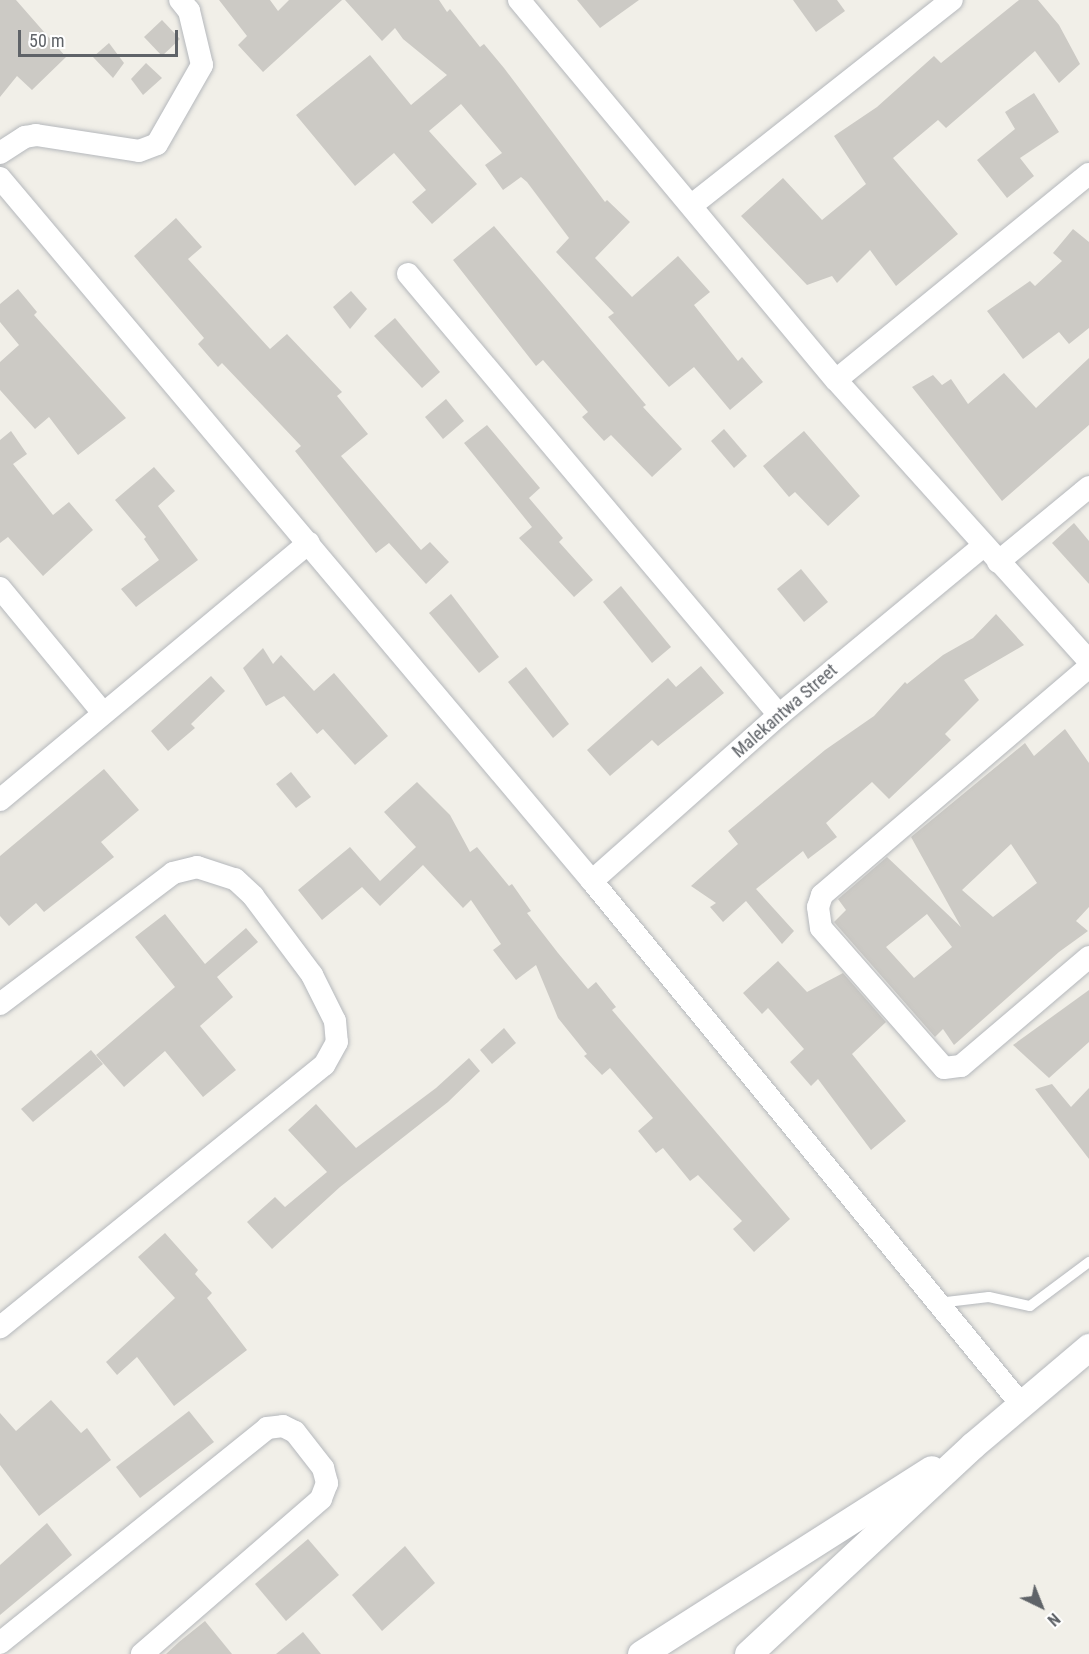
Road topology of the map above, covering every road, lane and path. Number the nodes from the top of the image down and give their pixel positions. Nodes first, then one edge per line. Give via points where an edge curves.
1 (180, 0) edge
2 (519, 0) edge
3 (952, 0) edge
4 (0, 153) edge
5 (1089, 174) edge
6 (0, 178) edge
7 (692, 205) junction
8 (408, 274) dead end
9 (836, 380) junction
10 (1089, 487) edge
11 (309, 543) junction
12 (991, 554) junction
13 (0, 588) edge
14 (1089, 661) edge
15 (1089, 667) edge
16 (103, 713) junction
17 (779, 715) junction
18 (0, 800) edge
19 (592, 881) junction
20 (1089, 957) edge
21 (0, 1004) edge
22 (1089, 1262) edge
23 (938, 1303) junction
24 (0, 1327) edge
25 (1089, 1347) edge
26 (1020, 1403) junction
27 (973, 1445) junction
28 (0, 1643) edge
29 (142, 1654) edge
30 (641, 1654) edge
31 (748, 1654) edge

1 - 4 street via 189,11 202,65 157,144 139,151 36,135 25,137
2 - 7 street
3 - 7 street
5 - 9 street
6 - 11 street
7 - 9 street
8 - 17 street
9 - 12 street
10 - 12 street, Malekantwa Street
11 - 16 street
11 - 19 street
12 - 14 street
12 - 17 street, Malekantwa Street
13 - 16 street
15 - 20 street via 822,895 818,907 821,927 944,1068 961,1066
16 - 18 street
17 - 19 street, Malekantwa Street
19 - 23 street
21 - 24 street via 173,873 197,867 235,879 253,896 312,975 335,1021 337,1042 324,1065
22 - 23 lane via 1030,1306 989,1297
23 - 26 street
25 - 26 street
26 - 27 street
27 - 30 street via 858,1512
27 - 31 street
28 - 29 street via 267,1428 283,1426 295,1432 322,1468 327,1483 321,1499

